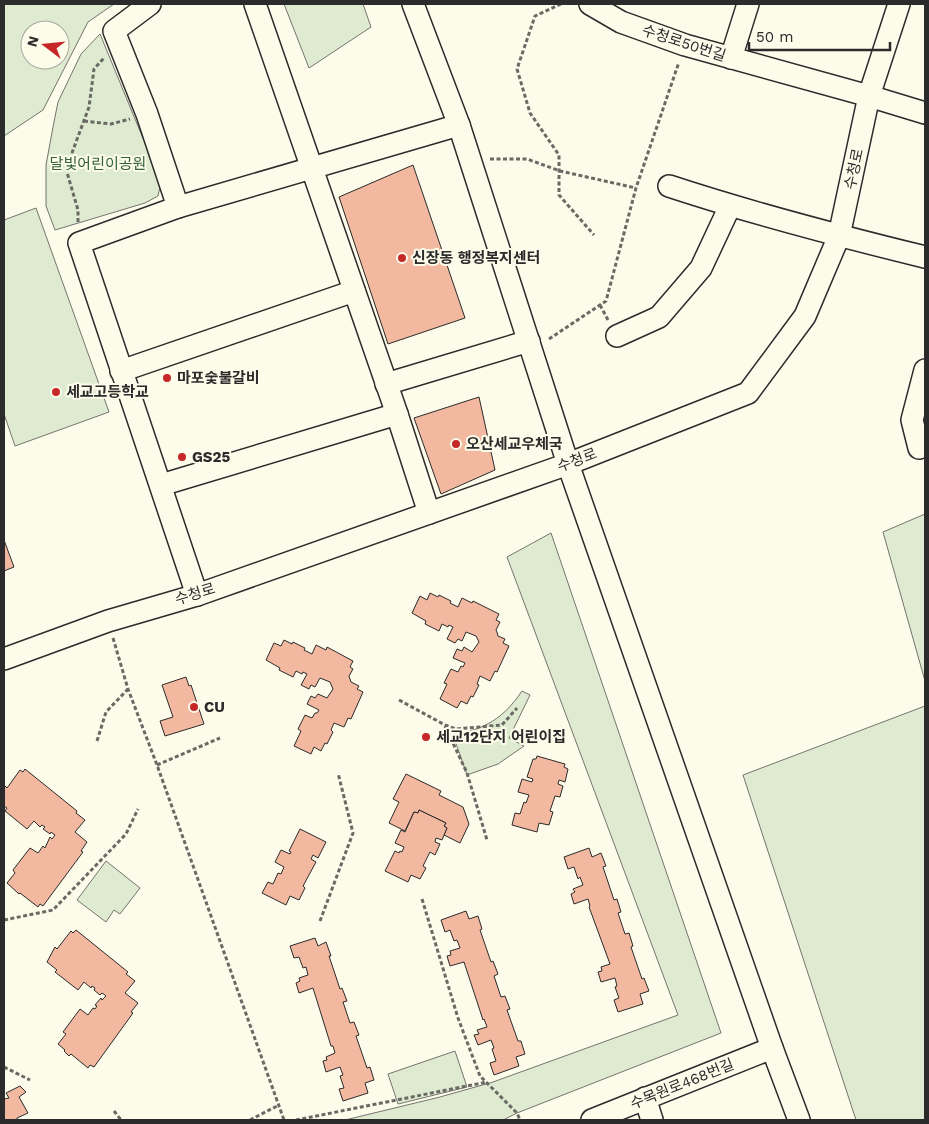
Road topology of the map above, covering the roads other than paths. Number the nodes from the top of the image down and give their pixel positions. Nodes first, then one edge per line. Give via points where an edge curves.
1 (150, 4) edge
2 (255, 4) edge
3 (413, 4) edge
4 (590, 4) edge
5 (748, 4) edge
6 (899, 4) edge
7 (731, 58) junction
8 (869, 96) junction
9 (925, 114) edge
10 (459, 125) junction
11 (312, 168) junction
12 (669, 186) dead end
13 (730, 206) junction
14 (178, 207) junction
15 (839, 236) junction
16 (925, 257) edge
17 (354, 290) junction
18 (617, 336) dead end
19 (530, 346) junction
20 (925, 370) edge
21 (121, 371) junction
22 (386, 384) junction
23 (397, 414) junction
24 (919, 448) dead end
25 (568, 464) junction
26 (161, 485) junction
27 (429, 513) junction
28 (197, 595) junction
29 (4, 660) edge
30 (772, 1048) junction
31 (645, 1098) junction
32 (592, 1120) edge
33 (652, 1120) edge
34 (799, 1120) edge

1 - 14 street via 114,31 147,114
2 - 11 street
3 - 10 street
4 - 7 street, 수청로50번길 via 621,22
5 - 7 street
6 - 8 street, 수청로
7 - 8 street, 수청로50번길
8 - 9 street, 수청로50번길
8 - 15 street, 수청로
10 - 11 street
10 - 19 street
11 - 14 street
11 - 17 street
12 - 13 street
13 - 15 street
13 - 18 street via 701,268 659,317
14 - 21 street via 79,243
15 - 16 street
15 - 25 street, 수청로 via 805,316 748,393
17 - 21 street
17 - 22 street
19 - 22 street
19 - 25 street
20 - 24 street via 912,420
21 - 26 street
22 - 23 street
23 - 26 street
23 - 27 street
25 - 27 street, 수청로
25 - 30 street
26 - 28 street
27 - 28 street, 수청로
28 - 29 street, 수청로 via 108,621
30 - 31 street, 수목원로468번길
30 - 34 street
31 - 32 street, 수목원로468번길
31 - 33 street

